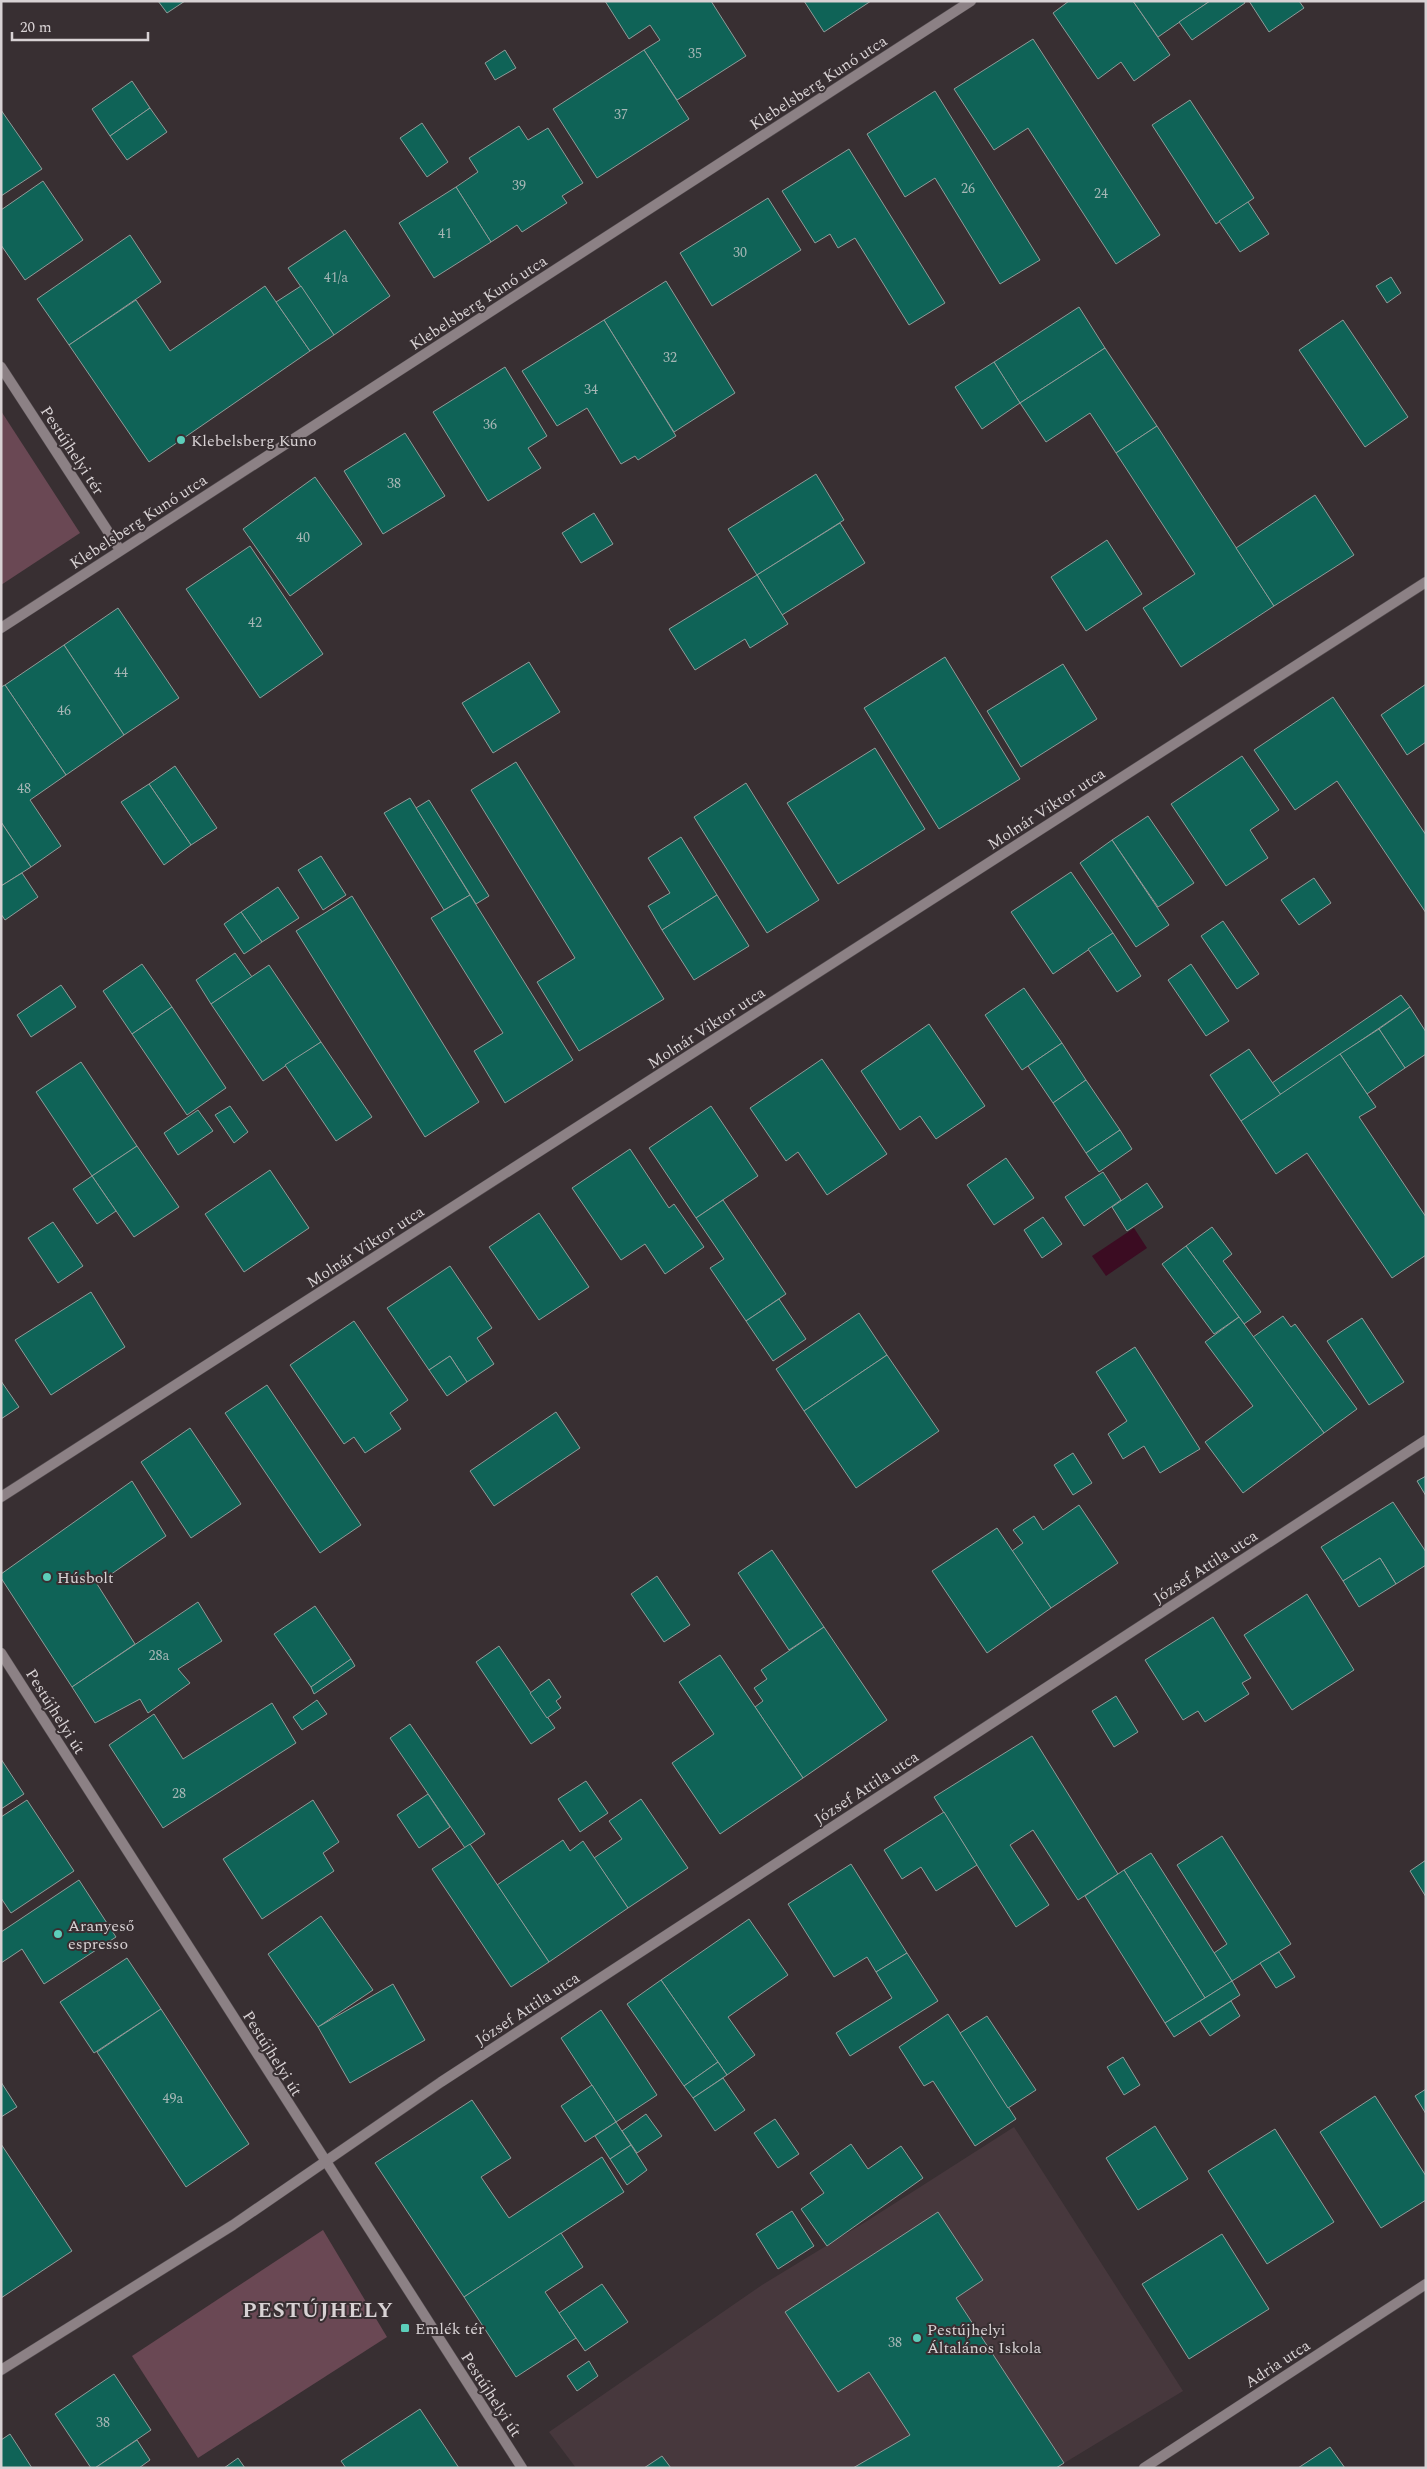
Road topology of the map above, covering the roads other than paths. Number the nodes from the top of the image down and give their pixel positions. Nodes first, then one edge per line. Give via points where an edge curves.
1 (971, 1) edge
2 (1, 367) edge
3 (120, 550) junction
4 (1426, 582) edge
5 (1, 628) edge
6 (1426, 1440) edge
7 (1, 1497) edge
8 (1, 1653) edge
9 (324, 2161) junction
10 (1426, 2284) edge
11 (1, 2370) edge
12 (522, 2468) edge
13 (1144, 2468) edge

1 - 3 street, Klebelsberg Kunó utca
2 - 3 street, Pestújhelyi tér
3 - 5 street, Klebelsberg Kunó utca
4 - 7 street, Molnár Viktor utca
6 - 9 street, József Attila utca
8 - 9 street, Pestújhelyi út
9 - 11 street via 233,2225
9 - 12 street, Pestújhelyi út
10 - 13 street, Adria utca

